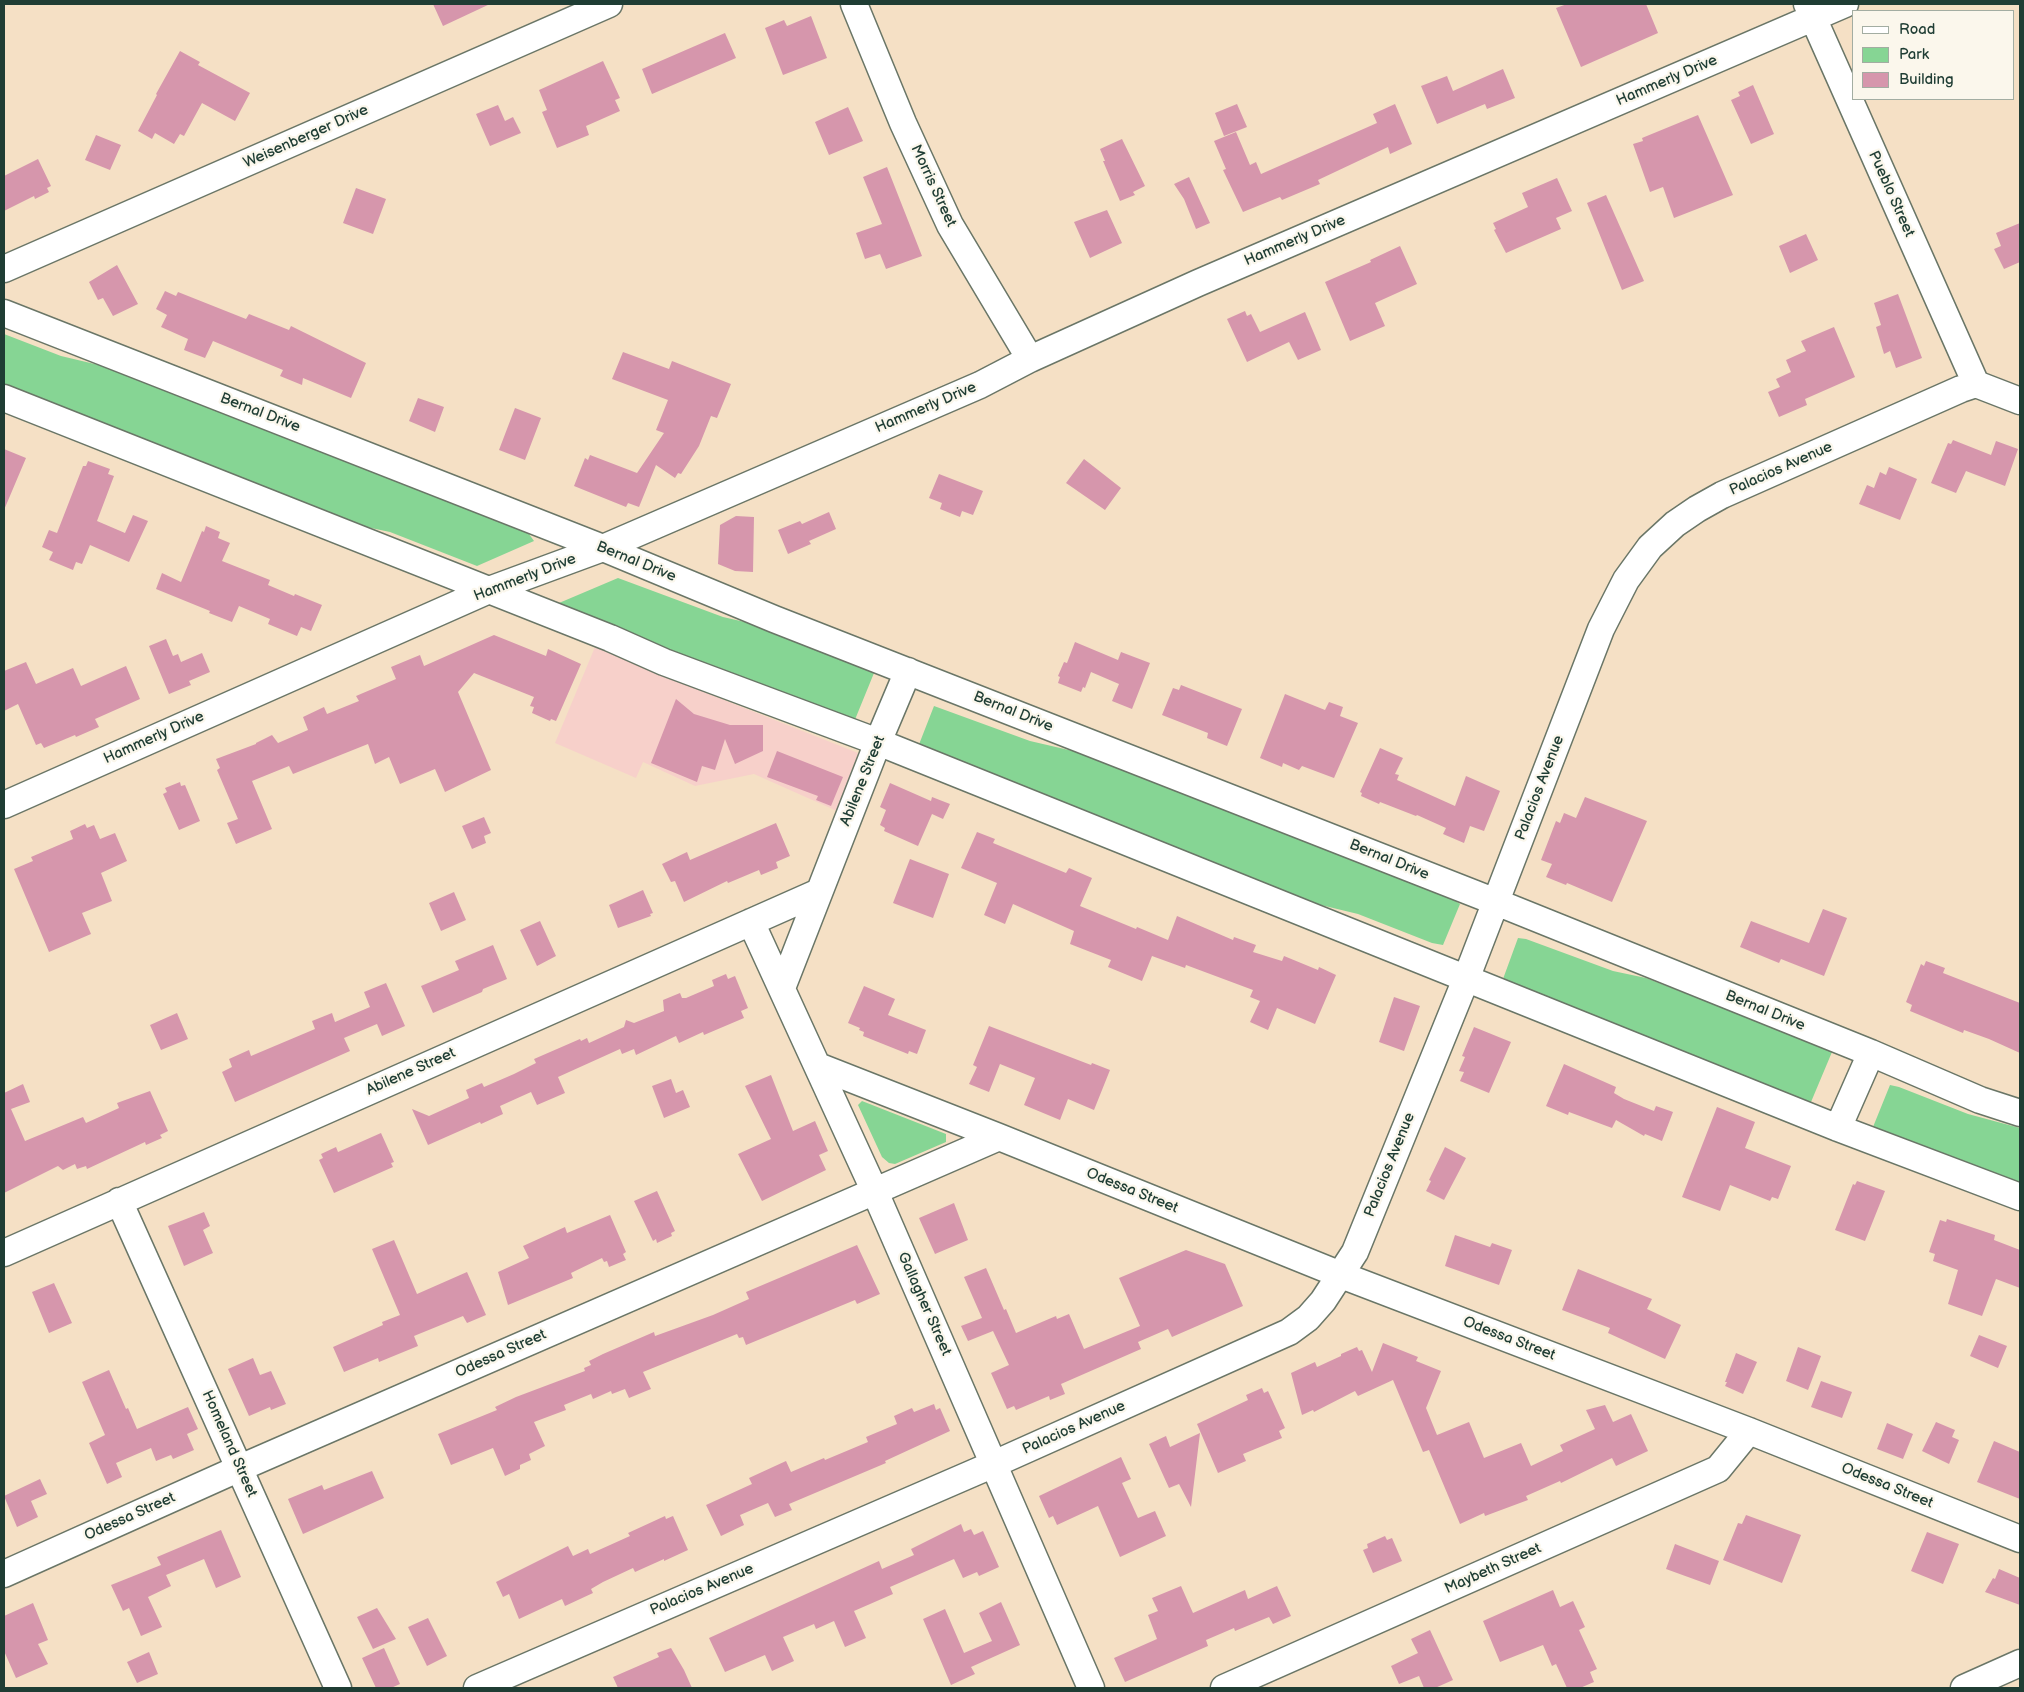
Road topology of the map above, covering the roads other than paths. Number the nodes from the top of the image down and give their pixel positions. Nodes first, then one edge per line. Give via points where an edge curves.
1 (609, 4) edge
2 (854, 4) edge
3 (1845, 4) edge
4 (1810, 11) edge
5 (4, 269) edge
6 (4, 313) edge
7 (1030, 359) junction
8 (1976, 384) junction
9 (4, 398) edge
10 (2020, 401) edge
11 (603, 548) junction
12 (489, 590) junction
13 (908, 670) junction
14 (878, 742) junction
15 (4, 805) edge
16 (819, 892) junction
17 (1496, 902) junction
18 (751, 922) junction
19 (1466, 979) junction
20 (782, 988) junction
21 (1871, 1053) junction
22 (818, 1066) junction
23 (2020, 1113) edge
24 (1838, 1128) junction
25 (999, 1137) junction
26 (875, 1192) junction
27 (2020, 1197) edge
28 (119, 1201) junction
29 (4, 1253) edge
30 (1341, 1275) junction
31 (1749, 1431) junction
32 (994, 1464) junction
33 (240, 1468) junction
34 (2020, 1539) edge
35 (4, 1574) edge
36 (2020, 1664) edge
37 (338, 1688) edge
38 (477, 1688) edge
39 (1091, 1688) edge
40 (1224, 1688) edge
41 (1964, 1688) edge

1 - 5 street, Weisenberger Drive
2 - 7 street, Morris Street via 950,225
3 - 4 street, Hammerly Drive
4 - 7 street, Hammerly Drive
4 - 8 street, Pueblo Street
6 - 11 street, Bernal Drive
7 - 11 street, Hammerly Drive via 980,386
8 - 10 street
8 - 17 street, Palacios Avenue via 1722,495 1674,524 1650,547 1626,580 1602,630
9 - 12 street
11 - 12 street, Hammerly Drive
11 - 13 street, Bernal Drive
12 - 14 street via 664,662
12 - 15 street, Hammerly Drive
13 - 14 street, Abilene Street
13 - 17 street, Bernal Drive
14 - 16 street, Abilene Street
14 - 19 street
16 - 18 street, Abilene Street
16 - 20 street, Abilene Street
17 - 19 street, Palacios Avenue
17 - 21 street, Bernal Drive
18 - 20 street, Gallagher Street
18 - 28 street, Abilene Street
19 - 24 street
19 - 30 street, Palacios Avenue via 1355,1252
20 - 22 street, Gallagher Street
21 - 23 street, Bernal Drive via 1980,1100
21 - 24 street
22 - 25 street, Odessa Street
22 - 26 street, Gallagher Street
24 - 27 street
25 - 26 street, Odessa Street
25 - 30 street, Odessa Street
26 - 32 street, Gallagher Street
26 - 33 street, Odessa Street
28 - 29 street, Abilene Street
28 - 33 street, Homeland Street
30 - 31 street, Odessa Street
30 - 32 street, Palacios Avenue via 1323,1302 1289,1332
31 - 34 street, Odessa Street
31 - 40 street, Maybeth Street via 1718,1469
32 - 38 street, Palacios Avenue
32 - 39 street, Gallagher Street
33 - 35 street, Odessa Street
33 - 37 street, Homeland Street
36 - 41 street

